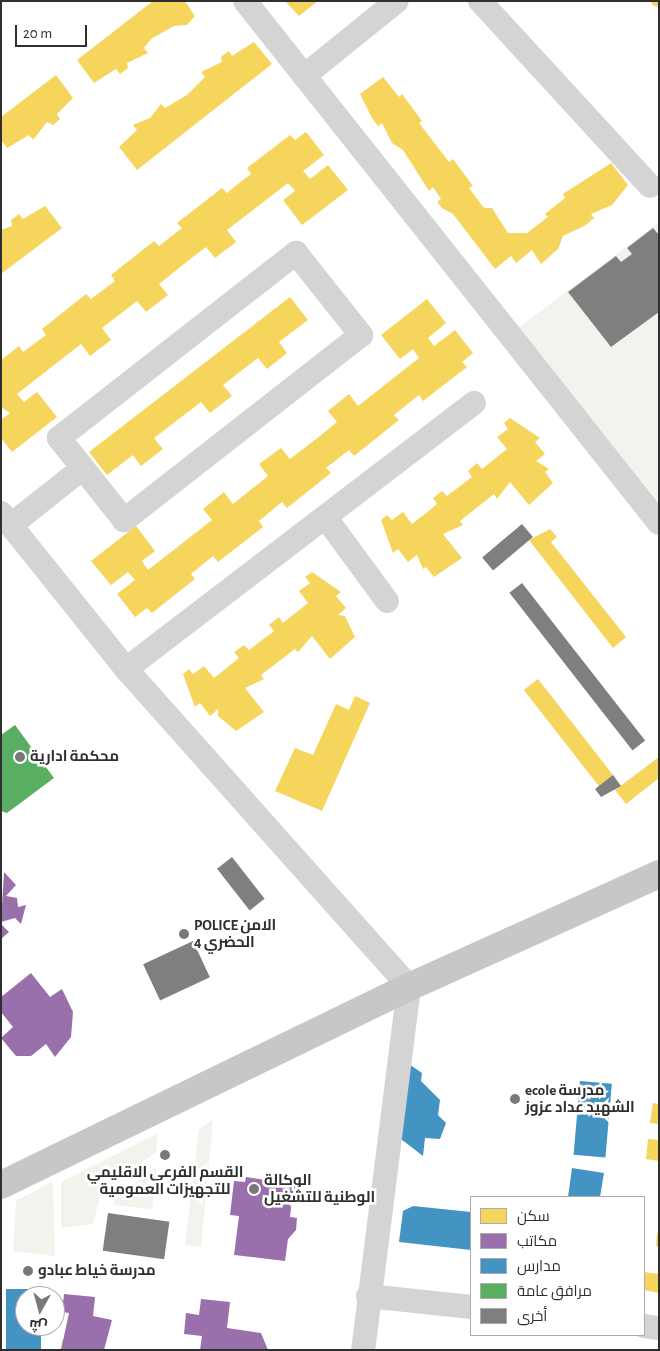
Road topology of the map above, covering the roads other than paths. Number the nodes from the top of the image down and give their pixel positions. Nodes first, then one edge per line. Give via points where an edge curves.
1 (245, 1) edge
2 (397, 1) edge
3 (480, 1) edge
4 (304, 76) junction
5 (650, 186) dead end
6 (474, 403) dead end
7 (83, 468) junction
8 (326, 518) junction
9 (6, 519) edge
10 (659, 523) edge
11 (387, 600) dead end
12 (126, 669) junction
13 (659, 874) edge
14 (409, 987) junction
15 (1, 1186) edge
16 (368, 1296) junction
17 (470, 1307) edge
18 (645, 1326) edge
19 (659, 1328) edge
20 (363, 1350) edge

1 - 4 street
2 - 4 street
3 - 5 street
4 - 10 street
6 - 8 street
7 - 7 street via 59,438 296,253 361,335 124,520
7 - 9 street
8 - 11 street
8 - 12 street
9 - 12 street
12 - 14 street
13 - 14 main road
14 - 15 main road
14 - 16 street
16 - 17 street
16 - 20 street
18 - 19 street

